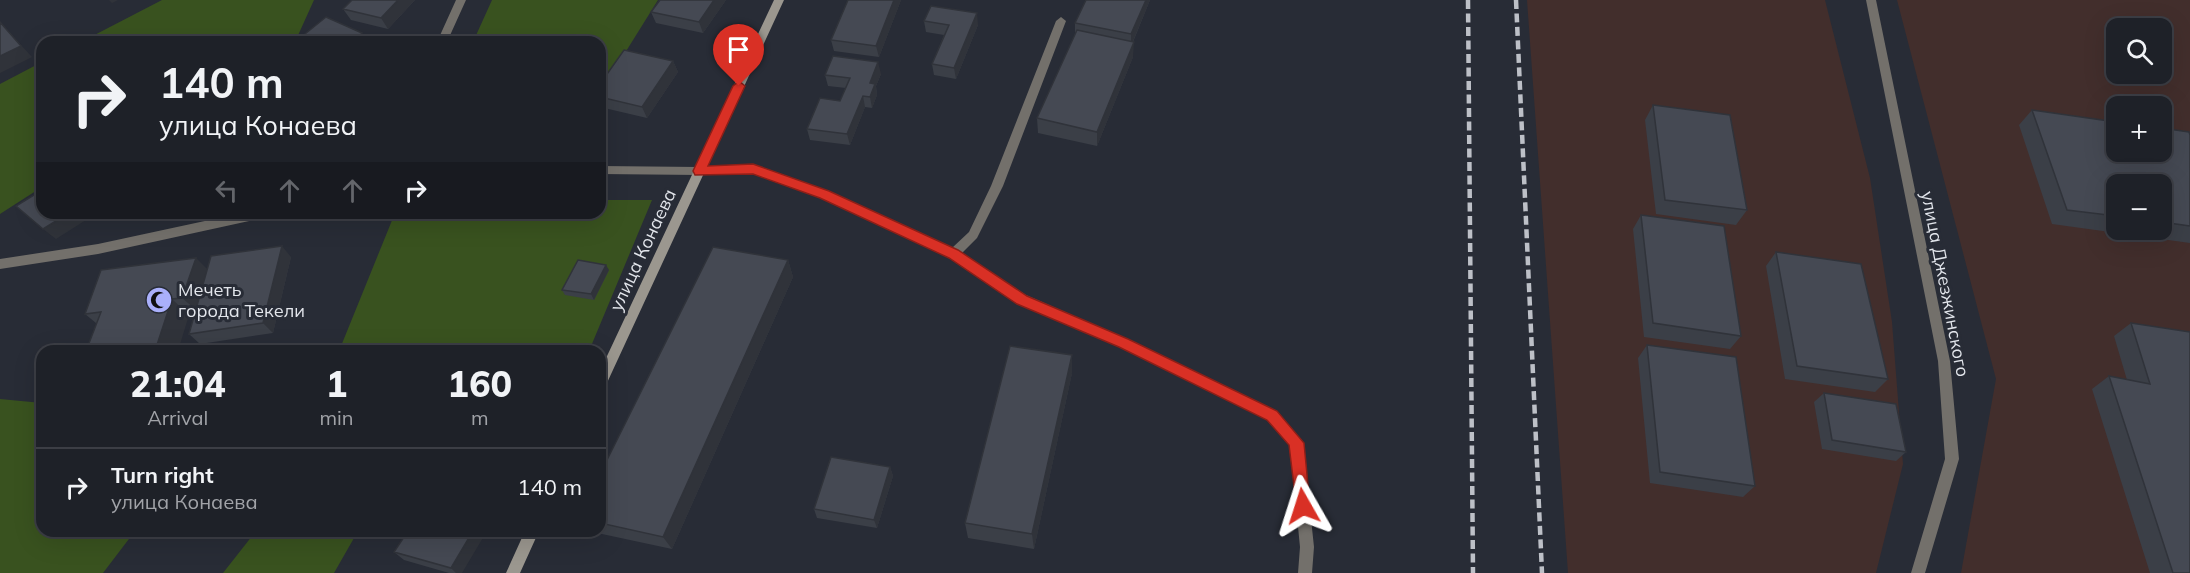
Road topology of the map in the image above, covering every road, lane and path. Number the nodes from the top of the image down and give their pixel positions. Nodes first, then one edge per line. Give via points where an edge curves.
1 (461, 0) edge
2 (779, 0) edge
3 (1871, 0) edge
4 (1061, 21) dead end
5 (445, 36) edge
6 (606, 170) edge
7 (699, 171) junction
8 (236, 219) edge
9 (954, 254) junction
10 (0, 264) edge
11 (606, 372) edge
12 (529, 537) edge
13 (513, 573) edge
14 (1305, 573) edge
15 (1918, 573) edge

1 - 5 street
2 - 7 main road, улица Конаева
3 - 15 street, улица Джезжинского via 1944,361 1952,459
4 - 9 street via 997,186 973,235
6 - 7 street
7 - 9 street via 753,169 825,194
7 - 11 main road, улица Конаева
8 - 10 street via 98,249
9 - 14 street via 1022,300 1124,343 1272,416 1296,443 1307,547
12 - 13 main road

